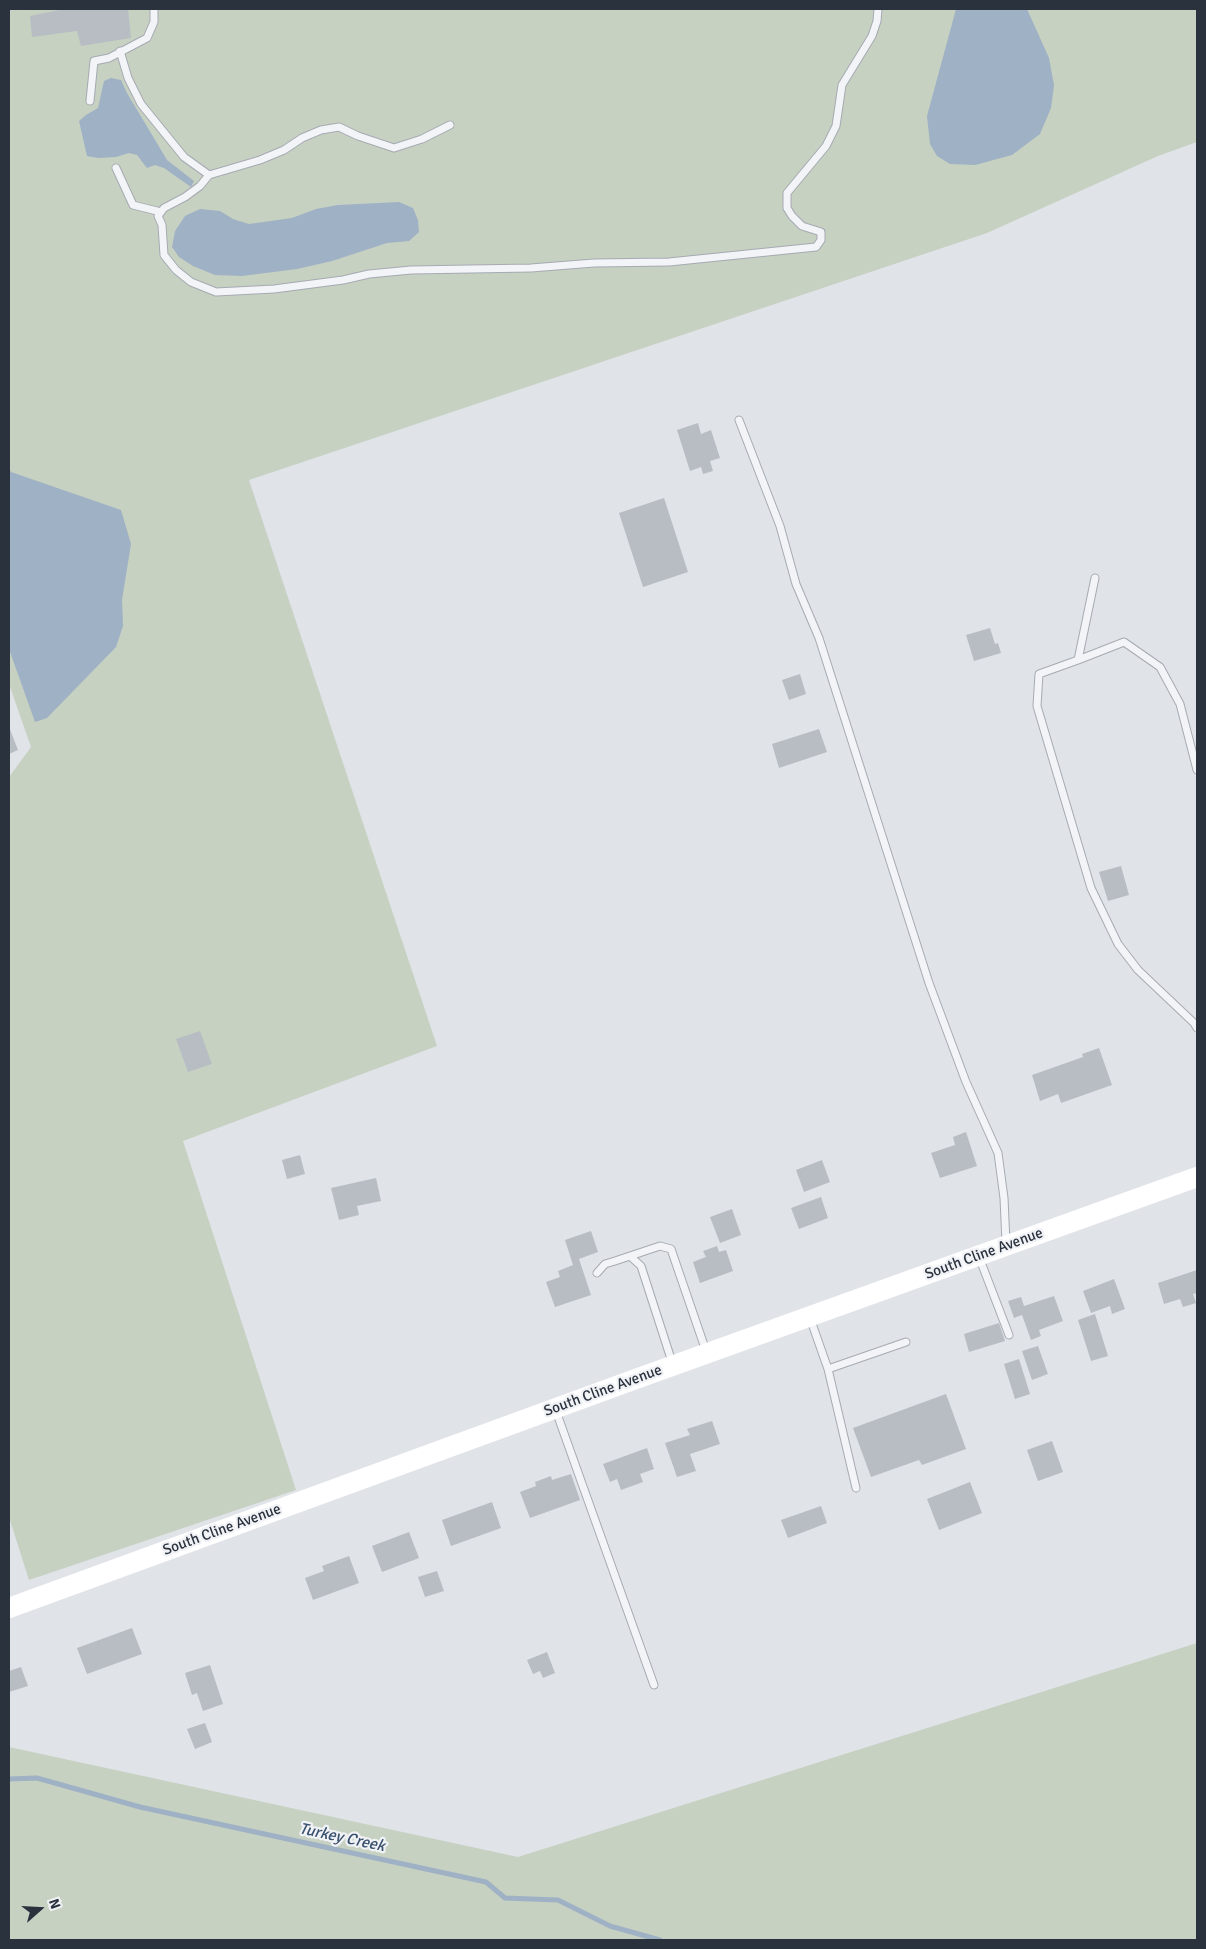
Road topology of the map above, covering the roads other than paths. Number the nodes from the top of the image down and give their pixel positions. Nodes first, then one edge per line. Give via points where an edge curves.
1 (154, 9) edge
2 (878, 9) edge
3 (120, 51) junction
4 (90, 101) dead end
5 (450, 125) dead end
6 (116, 168) dead end
7 (209, 175) junction
8 (162, 212) junction
9 (739, 420) dead end
10 (1095, 578) dead end
11 (1078, 660) junction
12 (1197, 770) edge
13 (1197, 1028) edge
14 (1197, 1177) edge
15 (1006, 1246) junction
16 (632, 1256) junction
17 (978, 1256) junction
18 (597, 1273) dead end
19 (810, 1318) junction
20 (1009, 1334) dead end
21 (906, 1342) dead end
22 (707, 1354) junction
23 (674, 1366) junction
24 (828, 1369) junction
25 (555, 1408) junction
26 (856, 1488) dead end
27 (9, 1608) edge
28 (654, 1685) dead end

1 - 3 lane via 154,22 147,38
2 - 8 lane via 872,36 842,85 836,126 826,146 787,193 787,208 792,216 802,226 821,232 821,240 816,247 669,262 411,270 274,288 216,292 191,282 164,255 162,225 158,216
3 - 4 lane via 109,58 94,61
3 - 7 lane via 128,78 141,104 184,157
5 - 7 lane via 394,148 339,127 321,130 260,160
6 - 8 lane via 133,205
7 - 8 lane via 200,186
9 - 15 lane via 780,526 796,584 819,638 929,983 966,1082 998,1153
10 - 11 lane
11 - 12 lane via 1124,642 1160,667 1180,704
11 - 13 lane via 1039,674 1037,706 1091,888 1118,944 1138,970
14 - 15 street, South Cline Avenue
15 - 17 street, South Cline Avenue
16 - 18 lane via 605,1264
16 - 22 lane via 660,1246 671,1249
16 - 23 lane via 641,1266
17 - 19 street, South Cline Avenue
17 - 20 lane
19 - 22 street, South Cline Avenue
19 - 24 lane
21 - 24 lane
22 - 23 street, South Cline Avenue
23 - 25 street, South Cline Avenue
24 - 26 lane
25 - 27 street, South Cline Avenue
25 - 28 lane

